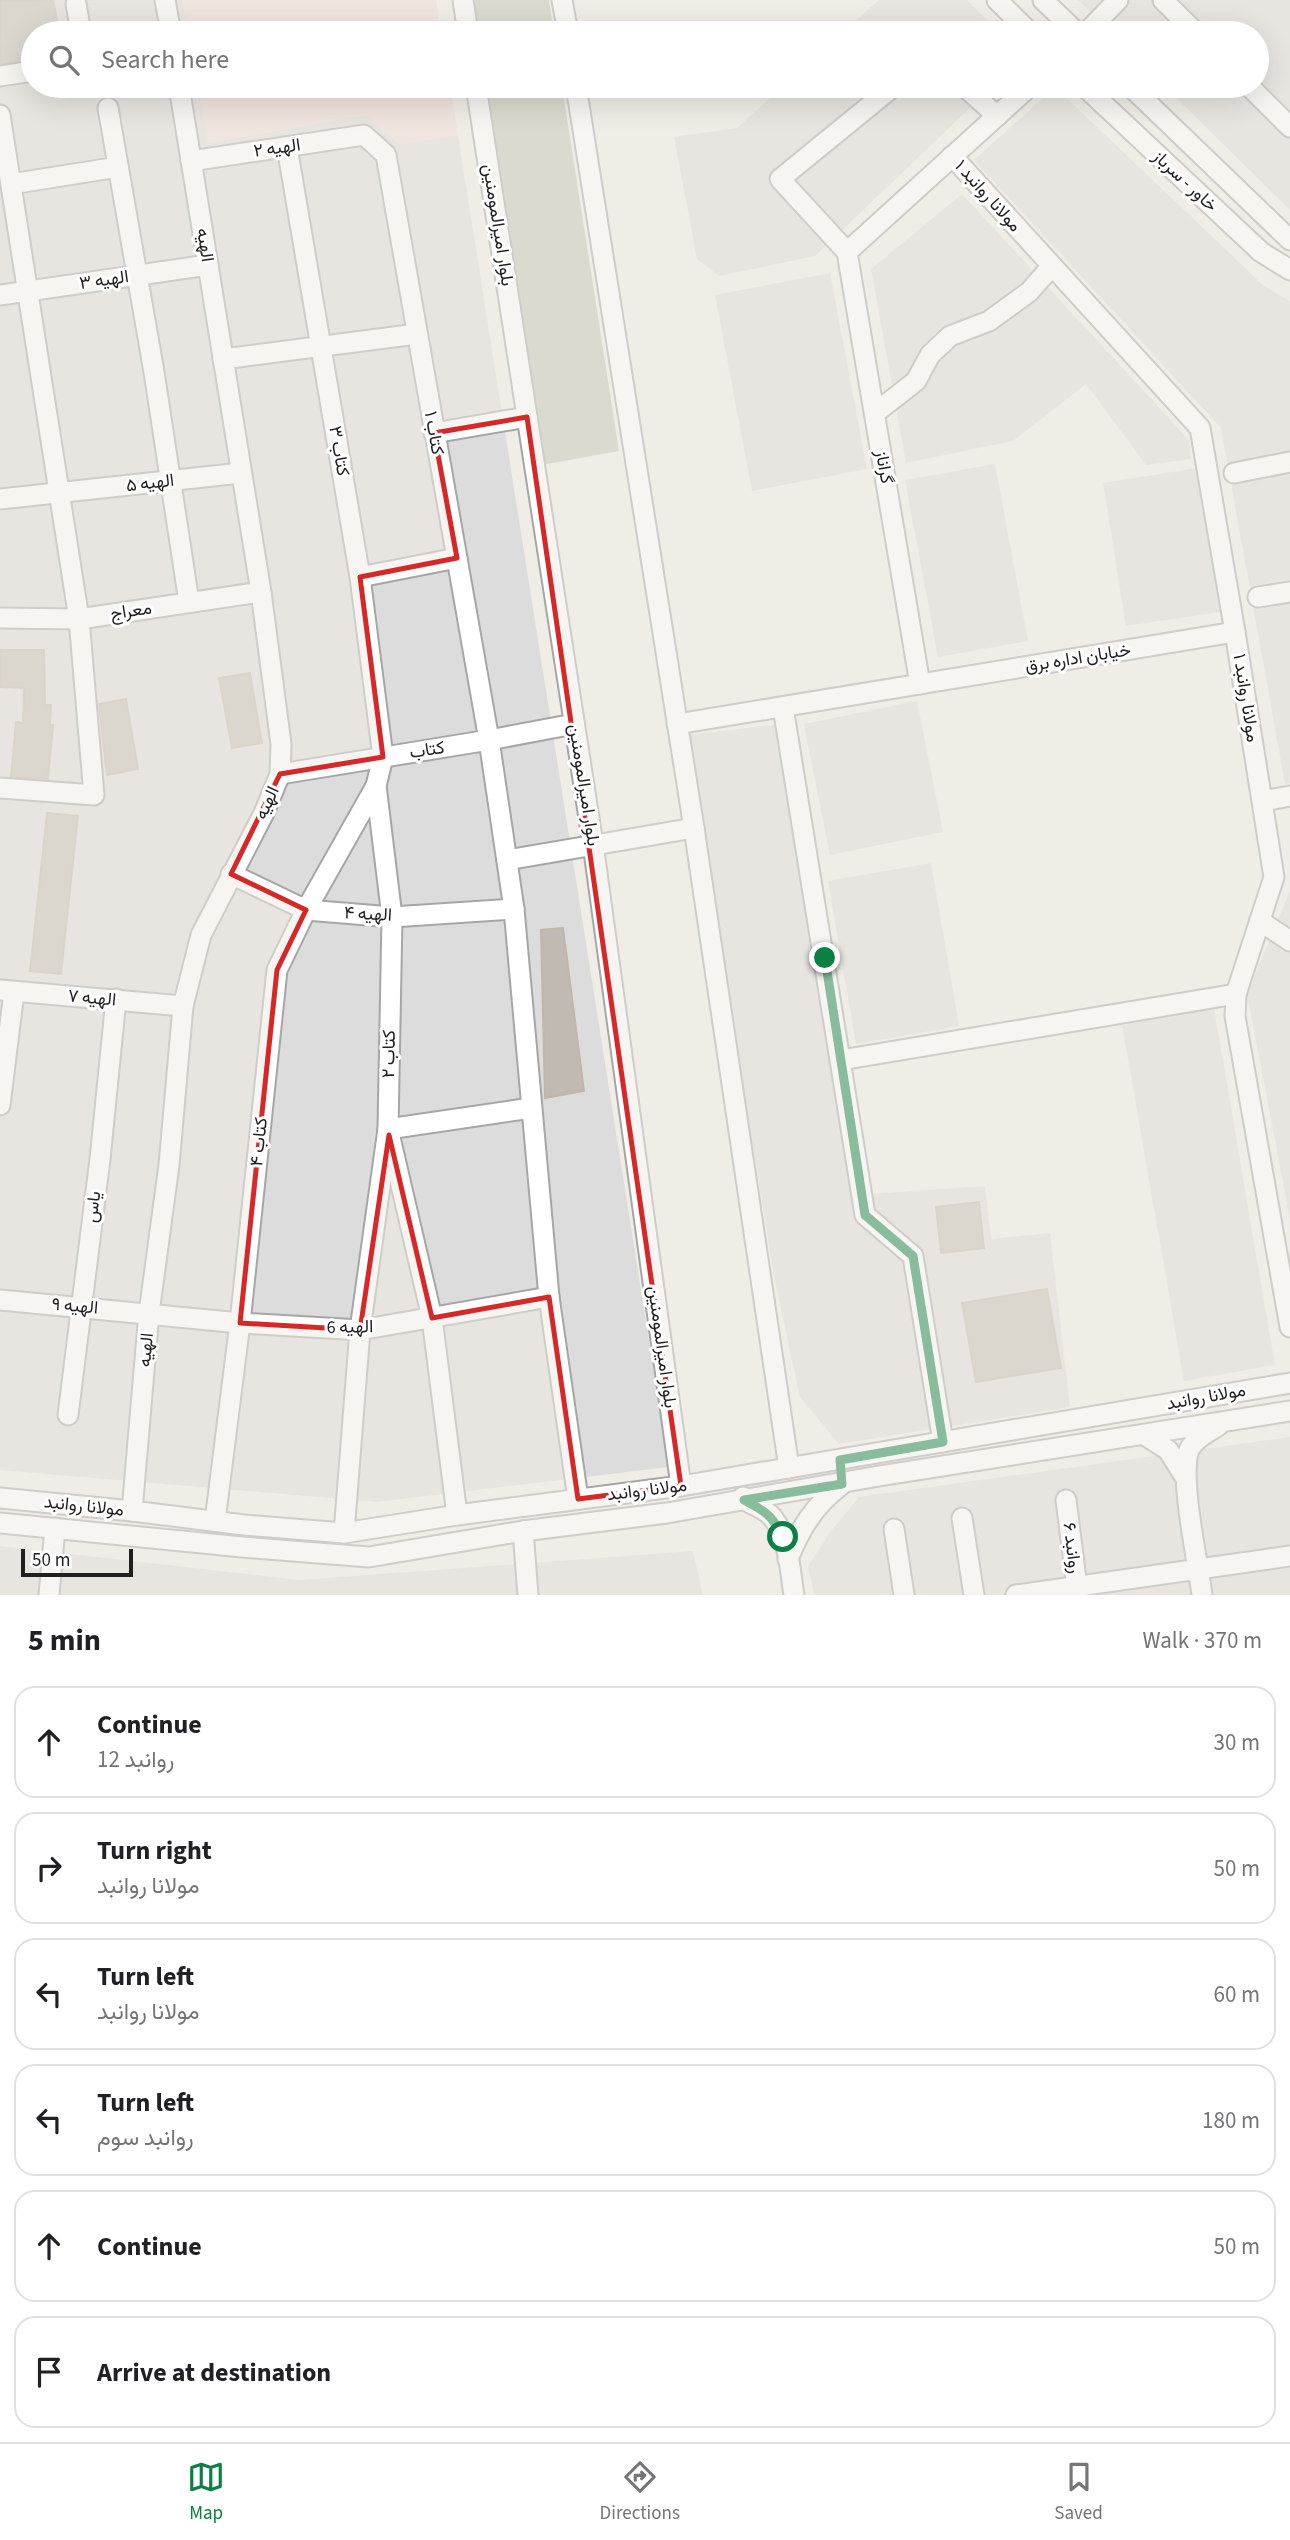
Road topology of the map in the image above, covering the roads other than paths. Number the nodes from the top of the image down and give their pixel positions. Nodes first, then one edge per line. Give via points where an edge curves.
1 (166, 0) edge
2 (463, 0) edge
3 (562, 0) edge
4 (997, 0) edge
5 (1043, 0) edge
6 (1118, 0) edge
7 (1163, 0) edge
8 (76, 4) dead end
9 (79, 21) edge
10 (169, 21) edge
11 (466, 21) edge
12 (566, 21) edge
13 (1018, 21) edge
14 (1065, 21) edge
15 (1098, 21) edge
16 (1184, 21) edge
17 (21, 73) edge
18 (0, 76) edge
19 (181, 98) edge
20 (478, 98) edge
21 (578, 98) edge
22 (879, 98) edge
23 (977, 98) edge
24 (1017, 98) edge
25 (1097, 98) edge
26 (1142, 98) edge
27 (1261, 98) edge
28 (108, 108) dead end
29 (0, 114) edge
30 (997, 116) junction
31 (1290, 127) edge
32 (363, 135) joint
33 (287, 147) junction
34 (952, 156) junction
35 (191, 161) junction
36 (118, 167) junction
37 (11, 184) junction
38 (1290, 240) edge
39 (846, 252) junction
40 (208, 265) junction
41 (1052, 267) junction
42 (1290, 270) edge
43 (136, 276) junction
44 (28, 291) junction
45 (0, 295) edge
46 (417, 334) junction
47 (321, 345) junction
48 (223, 359) junction
49 (875, 414) junction
50 (527, 418) junction
51 (435, 433) junction
52 (1290, 463) edge
53 (241, 472) junction
54 (1234, 473) dead end
55 (170, 481) junction
56 (60, 494) junction
57 (0, 499) edge
58 (457, 558) junction
59 (360, 578) junction
60 (261, 592) junction
61 (1290, 592) edge
62 (1258, 597) dead end
63 (190, 602) junction
64 (0, 618) edge
65 (79, 619) junction
66 (1236, 632) junction
67 (920, 684) junction
68 (783, 707) junction
69 (574, 724) junction
70 (677, 724) junction
71 (489, 740) junction
72 (383, 757) junction
73 (280, 774) junction
74 (376, 786) junction
75 (0, 788) edge
76 (1290, 796) edge
77 (1263, 801) junction
78 (694, 828) junction
79 (593, 844) junction
80 (507, 860) junction
81 (231, 874) junction
82 (514, 909) junction
83 (306, 910) junction
84 (392, 917) junction
85 (1261, 921) junction
86 (1290, 941) edge
87 (7, 991) edge
88 (1236, 994) junction
89 (116, 999) junction
90 (183, 1006) junction
91 (841, 1060) junction
92 (0, 1105) edge
93 (531, 1108) junction
94 (388, 1129) junction
95 (549, 1297) junction
96 (0, 1300) edge
97 (80, 1307) junction
98 (149, 1313) junction
99 (432, 1318) junction
100 (240, 1323) junction
101 (1290, 1327) edge
102 (360, 1330) junction
103 (1290, 1383) edge
104 (1290, 1411) edge
105 (68, 1415) dead end
106 (1055, 1423) junction
107 (1221, 1423) junction
108 (1146, 1436) junction
109 (943, 1442) junction
110 (1058, 1449) junction
111 (840, 1460) junction
112 (789, 1468) junction
113 (741, 1476) junction
114 (1185, 1477) junction
115 (842, 1484) junction
116 (681, 1486) junction
117 (0, 1498) edge
118 (578, 1499) junction
119 (744, 1500) junction
120 (1066, 1500) dead end
121 (132, 1511) junction
122 (457, 1515) junction
123 (962, 1518) dead end
124 (215, 1521) junction
125 (0, 1523) edge
126 (244, 1525) junction
127 (55, 1528) junction
128 (894, 1529) dead end
129 (523, 1531) junction
130 (344, 1533) junction
131 (242, 1547) junction
132 (1290, 1556) edge
133 (788, 1559) junction
134 (1199, 1569) junction
135 (1077, 1591) edge
136 (49, 1595) edge
137 (528, 1595) edge
138 (794, 1595) edge
139 (904, 1595) edge
140 (974, 1595) edge
141 (1016, 1595) edge
142 (1202, 1595) edge

1 - 10 street
2 - 11 street
3 - 12 street
4 - 13 street
5 - 14 street
6 - 15 street
7 - 16 street
8 - 9 street
17 - 18 street
19 - 35 street, الهیه
20 - 50 street, بلوار امیرالمومنین
21 - 70 street
22 - 39 street via 780,179
23 - 30 street
24 - 30 street
25 - 42 street, خاور - سرباز via 1261,252
26 - 38 street, خاور - سرباز
27 - 31 street
28 - 36 street
29 - 37 street
30 - 34 street
32 - 33 street, الهیه ۲
32 - 46 street, کتاب ۱ via 386,155
33 - 35 street, الهیه ۲
33 - 47 street, کتاب ۳
34 - 39 street
34 - 41 street, مولانا روانبد ۱
35 - 40 street, الهیه
36 - 37 street
36 - 43 street
37 - 44 street
39 - 49 street, گراناز
40 - 43 street, الهیه ۳
40 - 48 street, الهیه
41 - 49 street via 1029,292 989,321 950,336 930,355 916,381
41 - 66 street, مولانا روانبد ۱ via 1200,428
43 - 44 street, الهیه ۳
43 - 55 street
44 - 45 street, الهیه ۳
44 - 56 street
46 - 47 street
46 - 51 street, کتاب ۱
47 - 48 street
47 - 59 street, کتاب ۳
48 - 53 street, الهیه
49 - 67 street, گراناز
50 - 51 street
50 - 69 street, بلوار امیرالمومنین
51 - 58 street, کتاب ۱
52 - 54 street
53 - 55 street, الهیه ۵
53 - 60 street, الهیه
55 - 56 street, الهیه ۵
55 - 63 street
56 - 57 street, الهیه ۵
56 - 65 street
58 - 59 street
58 - 71 street, کتاب ۱
59 - 72 street, کتاب ۳
60 - 63 street, معراج
60 - 73 street, الهیه via 281,744
61 - 62 street
63 - 65 street, معراج
64 - 65 street, معراج
65 - 75 street via 94,795
66 - 67 street, خیابان اداره برق
66 - 77 street, مولانا روانبد ۱
67 - 68 street
68 - 70 street
68 - 91 street
69 - 71 street, کتاب
69 - 79 street, بلوار امیرالمومنین
70 - 78 street
71 - 72 street, کتاب
71 - 80 street, کتاب ۱
72 - 73 street, کتاب
72 - 74 street
73 - 81 street, الهیه
74 - 83 street, کتاب ۴
74 - 84 street, کتاب ۲
76 - 77 street
77 - 85 street, مولانا روانبد ۱ via 1274,877
78 - 79 street
78 - 112 street
79 - 80 street
79 - 116 street, بلوار امیرالمومنین
80 - 82 street, کتاب ۱
81 - 83 street, الهیه ۴
81 - 90 street, الهیه via 201,935
82 - 84 street, الهیه ۴
82 - 93 street, کتاب ۱
83 - 84 street, الهیه ۴
83 - 100 street, کتاب ۴ via 277,970
84 - 94 street, کتاب ۲
85 - 86 street
85 - 88 street, مولانا روانبد ۱
87 - 89 street, الهیه ۷
87 - 92 street
88 - 91 street
88 - 101 street, مولانا روانبد ۱ via 1235,1016
89 - 90 street, الهیه ۷
89 - 97 street, یاس
90 - 98 street, الهیه via 169,1165
91 - 109 street via 865,1215 913,1256
93 - 94 street
93 - 95 street, کتاب ۱
94 - 99 street, کتاب ۲
94 - 102 street
95 - 99 street, الهیه 6
95 - 118 street, کتاب ۱
96 - 97 street, الهیه ۹
97 - 98 street, الهیه ۹
97 - 105 street, یاس
98 - 100 street, الهیه 6
98 - 121 street, الهیه
99 - 102 street, الهیه 6
99 - 122 street, کتاب ۲
100 - 102 street, الهیه 6
100 - 124 street, کتاب ۴
102 - 130 street
103 - 106 street, مولانا روانبد
104 - 107 street, مولانا روانبد
106 - 109 street, مولانا روانبد
106 - 110 street
107 - 108 street, مولانا روانبد
107 - 114 street via 1190,1448
108 - 110 street, مولانا روانبد
108 - 114 street via 1168,1450
109 - 111 street, مولانا روانبد
110 - 115 street, مولانا روانبد
111 - 112 street, مولانا روانبد
111 - 115 street
112 - 113 street, مولانا روانبد
113 - 116 street, مولانا روانبد
113 - 119 street
114 - 134 street
115 - 119 street, مولانا روانبد
115 - 133 street via 822,1499 807,1519
116 - 118 street, مولانا روانبد
117 - 121 street, مولانا روانبد
118 - 122 street, مولانا روانبد
119 - 129 street, مولانا روانبد
119 - 133 street via 773,1518
120 - 135 street, روانبد ۶
121 - 124 street, مولانا روانبد
122 - 130 street, مولانا روانبد
123 - 140 street
124 - 126 street, مولانا روانبد
125 - 127 street, مولانا روانبد
126 - 130 street, مولانا روانبد
126 - 131 street
127 - 131 street, مولانا روانبد
127 - 136 street
128 - 139 street
129 - 131 street, مولانا روانبد via 369,1557
129 - 137 street
132 - 134 street
133 - 138 street
134 - 135 street
134 - 142 street
135 - 141 street

